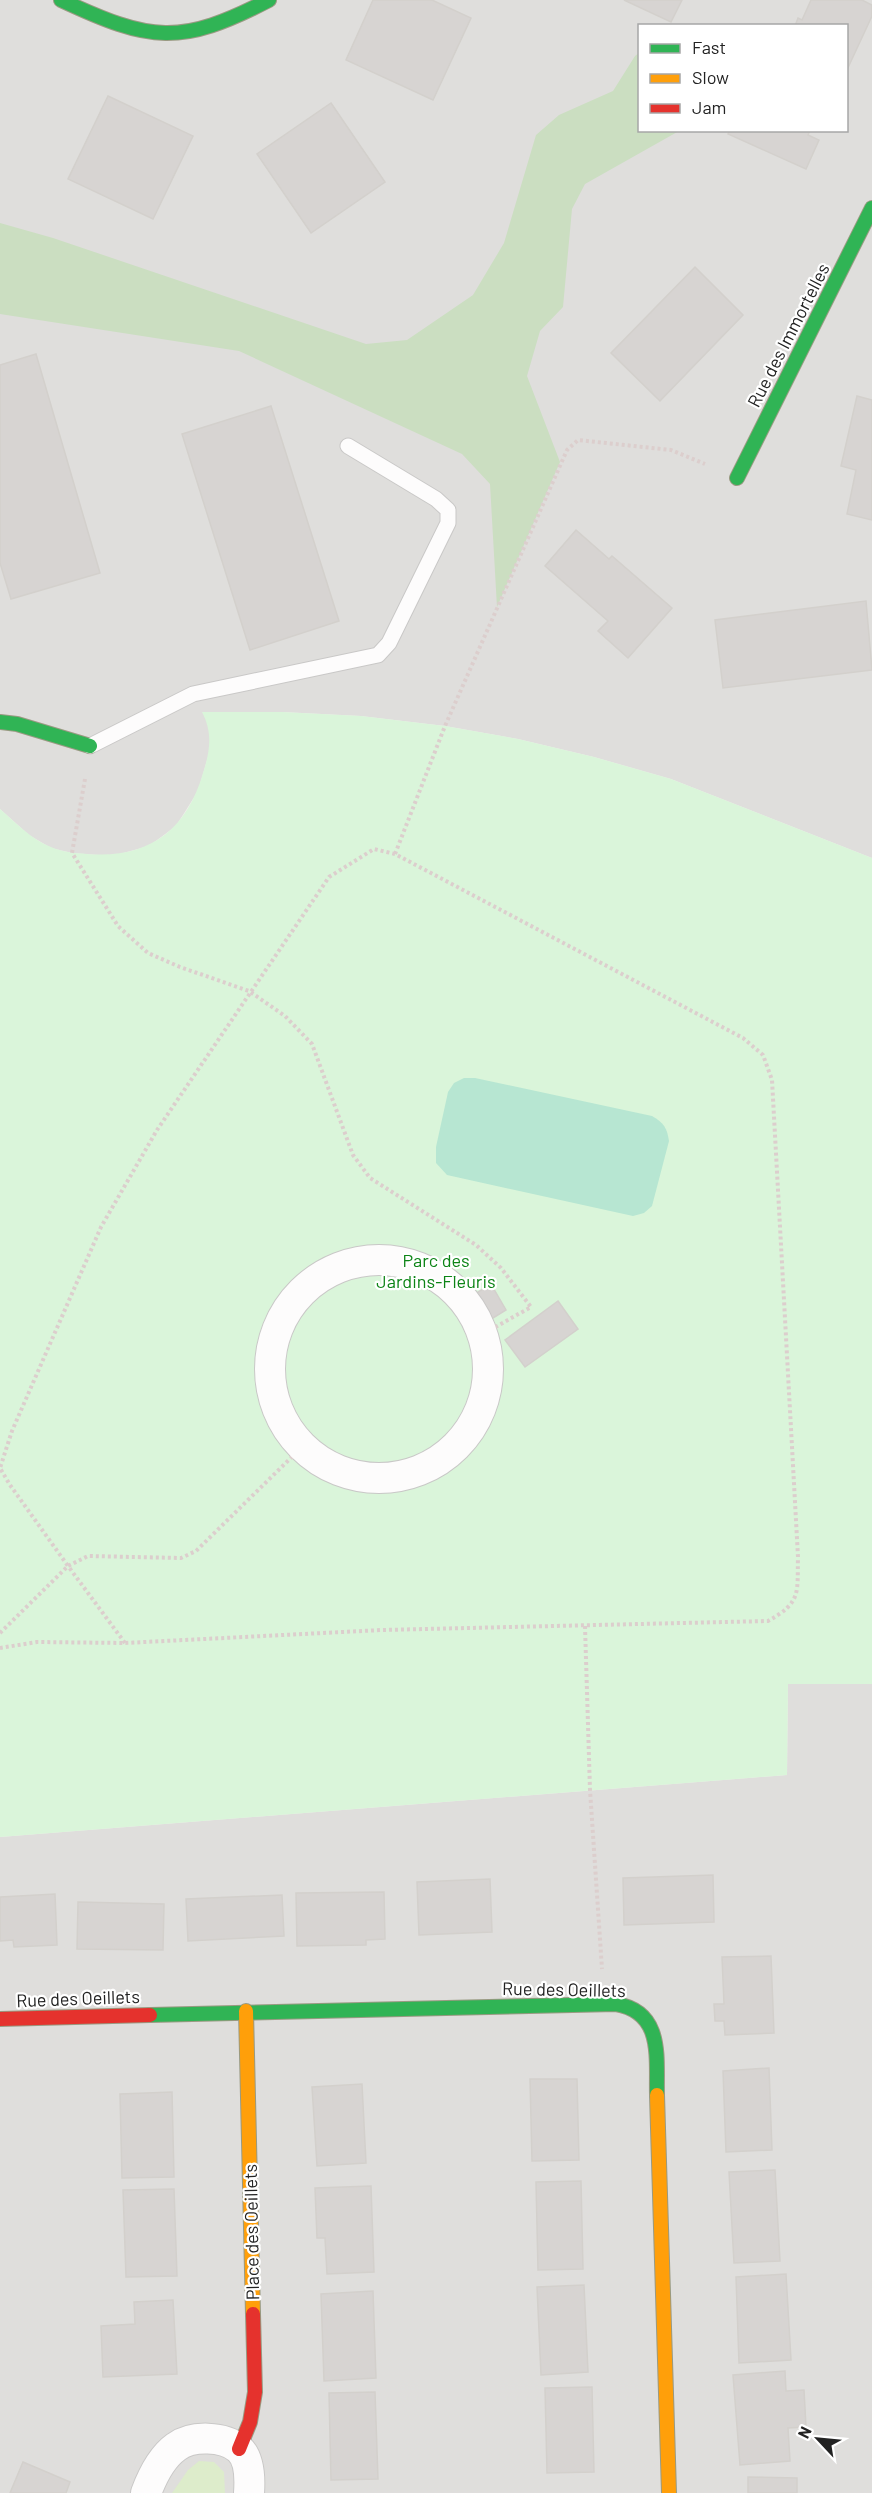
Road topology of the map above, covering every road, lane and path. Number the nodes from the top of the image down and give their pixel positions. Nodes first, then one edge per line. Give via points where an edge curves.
1 (61, 0) edge
2 (269, 0) edge
3 (872, 208) edge
4 (348, 446) dead end
5 (737, 478) joint
6 (0, 722) edge
7 (90, 746) junction
8 (394, 854) junction
9 (249, 991) junction
10 (483, 1335) junction
11 (302, 1447) junction
12 (68, 1566) junction
13 (585, 1626) junction
14 (0, 1633) edge
15 (125, 1643) junction
16 (0, 1648) edge
17 (604, 2003) junction
18 (246, 2011) junction
19 (0, 2019) edge
20 (239, 2449) junction
21 (146, 2493) edge
22 (249, 2493) edge
23 (669, 2493) edge

1 - 2 street via 141,33 168,35 221,25
3 - 5 street, Rue des Immortelles
4 - 7 lane via 448,510 448,523 389,644 378,655 193,693
5 - 8 path via 671,450 578,440 567,450 445,726
6 - 7 street
7 - 9 path via 72,852 91,886 118,926 147,953
8 - 9 path via 374,849 329,878
8 - 13 path via 742,1038 763,1055 772,1080 797,1592 788,1610 768,1622
9 - 10 path via 285,1016 312,1044 353,1155 370,1178 476,1245 523,1294 531,1307
9 - 12 path via 157,1130 101,1227 12,1431 0,1468
10 - 11 street via 488,1368 481,1406 472,1426 443,1457 403,1476 370,1477 339,1470
10 - 11 street via 459,1294 442,1279 400,1261 353,1262 311,1282 282,1318 269,1363 276,1409
11 - 12 path via 196,1551 181,1558 88,1556
12 - 14 path
12 - 15 path
13 - 15 path via 382,1630
13 - 17 path via 590,1790
15 - 16 path via 37,1642
17 - 18 street, Rue des Oeillets
17 - 23 street, Rue des Oeillets via 632,2006 650,2021 657,2046
18 - 19 street, Rue des Oeillets
18 - 20 street, Place des Oeillets via 255,2392 250,2422
20 - 21 street via 214,2440 195,2439 177,2446 163,2461
20 - 22 street via 247,2462

